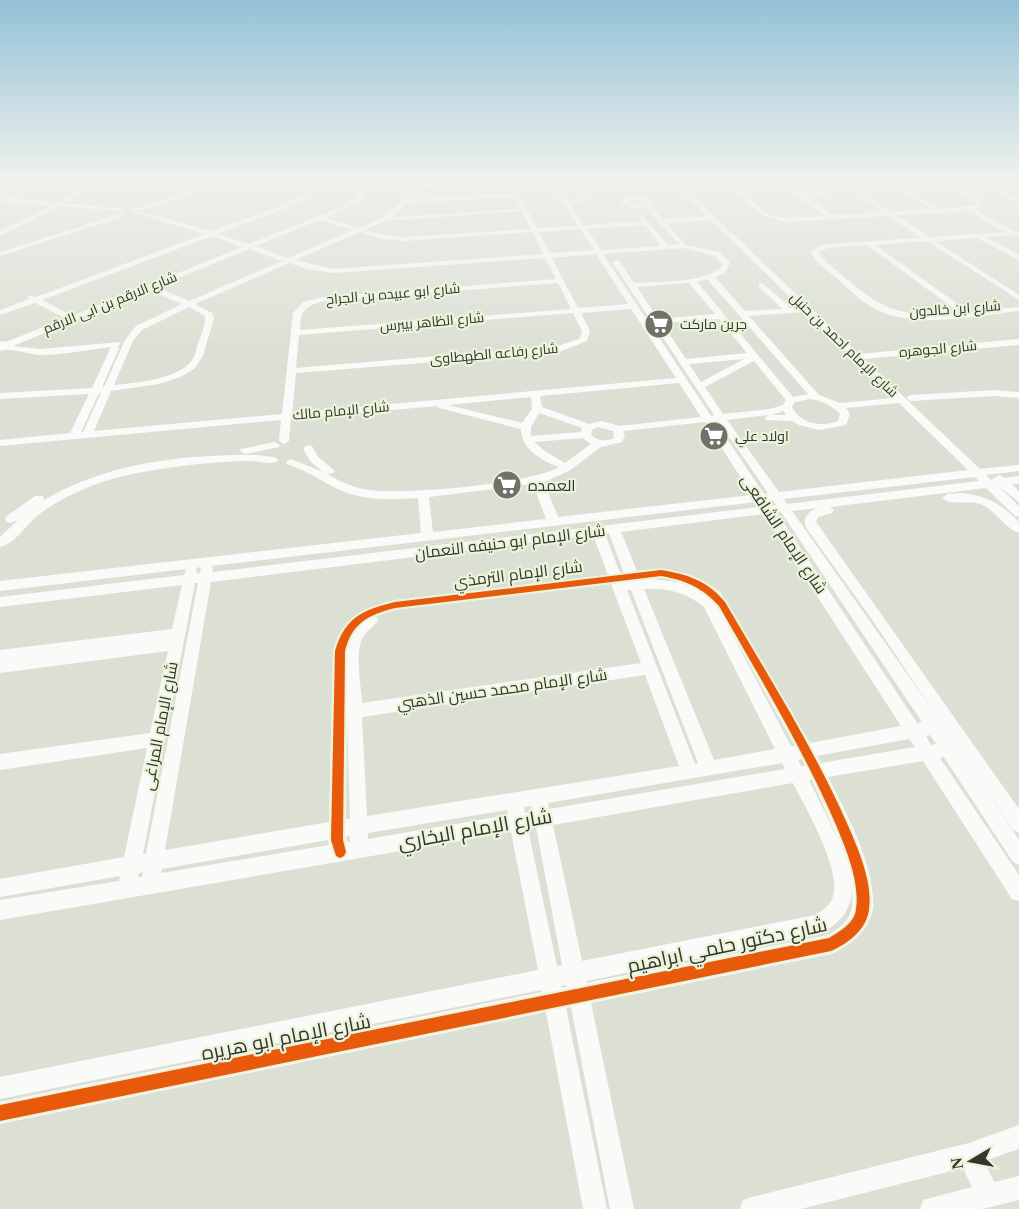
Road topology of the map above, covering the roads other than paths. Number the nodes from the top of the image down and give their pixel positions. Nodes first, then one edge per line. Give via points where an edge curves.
1 (54, 233) edge
2 (59, 233) edge
3 (277, 233) edge
4 (347, 233) edge
5 (373, 233) edge
6 (483, 233) edge
7 (533, 233) edge
8 (591, 233) edge
9 (655, 233) edge
10 (672, 233) edge
11 (731, 233) edge
12 (732, 233) edge
13 (916, 233) edge
14 (205, 234) joint
15 (1017, 234) edge
16 (982, 236) junction
17 (926, 240) junction
18 (742, 242) junction
19 (868, 245) junction
20 (684, 246) junction
21 (243, 247) junction
22 (666, 247) junction
23 (0, 252) edge
24 (604, 253) junction
25 (545, 258) junction
26 (1019, 258) edge
27 (283, 261) junction
28 (383, 270) junction
29 (711, 278) junction
30 (692, 280) junction
31 (387, 282) dead end
32 (558, 283) junction
33 (631, 285) junction
34 (762, 285) dead end
35 (142, 288) junction
36 (794, 291) junction
37 (386, 296) junction
38 (1019, 298) edge
39 (32, 299) junction
40 (1019, 304) edge
41 (183, 305) junction
42 (633, 306) junction
43 (785, 307) junction
44 (806, 307) junction
45 (1019, 309) edge
46 (572, 310) junction
47 (0, 311) edge
48 (961, 312) junction
49 (742, 313) junction
50 (720, 314) junction
51 (69, 317) junction
52 (649, 320) junction
53 (300, 333) junction
54 (1019, 342) edge
55 (1, 346) edge
56 (116, 347) junction
57 (1019, 348) edge
58 (754, 356) junction
59 (864, 359) junction
60 (296, 368) junction
61 (681, 372) junction
62 (104, 385) junction
63 (700, 386) junction
64 (2, 393) edge
65 (535, 394) junction
66 (1019, 395) edge
67 (816, 397) junction
68 (909, 402) junction
69 (789, 403) junction
70 (426, 404) junction
71 (537, 409) junction
72 (842, 410) junction
73 (292, 412) junction
74 (795, 418) junction
75 (716, 422) junction
76 (525, 427) junction
77 (89, 431) junction
78 (75, 432) junction
79 (618, 432) junction
80 (0, 436) edge
81 (591, 436) junction
82 (527, 439) junction
83 (284, 442) junction
84 (0, 443) edge
85 (308, 448) junction
86 (274, 460) junction
87 (291, 462) junction
88 (560, 464) junction
89 (1019, 468) edge
90 (990, 478) junction
91 (537, 479) junction
92 (1019, 480) edge
93 (423, 493) junction
94 (776, 496) junction
95 (761, 498) junction
96 (1019, 498) edge
97 (785, 509) junction
98 (769, 511) junction
99 (1019, 513) edge
100 (554, 521) junction
101 (10, 522) edge
102 (1019, 528) edge
103 (614, 530) junction
104 (598, 532) junction
105 (427, 536) junction
106 (1, 543) edge
107 (199, 570) junction
108 (634, 579) junction
109 (617, 581) junction
110 (0, 586) edge
111 (866, 601) junction
112 (0, 602) edge
113 (851, 603) junction
114 (878, 617) junction
115 (863, 621) junction
116 (178, 639) junction
117 (0, 656) edge
118 (0, 667) edge
119 (650, 668) junction
120 (349, 712) junction
121 (935, 728) junction
122 (914, 732) junction
123 (893, 736) junction
124 (157, 739) junction
125 (949, 749) junction
126 (806, 752) junction
127 (928, 753) junction
128 (787, 756) junction
129 (906, 757) junction
130 (0, 762) edge
131 (709, 769) junction
132 (816, 771) junction
133 (690, 772) junction
134 (797, 775) junction
135 (538, 796) junction
136 (514, 800) junction
137 (543, 818) junction
138 (519, 822) junction
139 (1019, 824) edge
140 (358, 826) junction
141 (337, 830) junction
142 (348, 851) junction
143 (1019, 856) edge
144 (154, 862) junction
145 (132, 866) junction
146 (150, 884) junction
147 (0, 888) edge
148 (127, 888) junction
149 (1019, 892) edge
150 (0, 910) edge
151 (575, 973) junction
152 (550, 978) junction
153 (580, 996) junction
154 (554, 1001) junction
155 (221, 1044) junction
156 (219, 1069) junction
157 (0, 1088) edge
158 (0, 1113) edge
159 (1019, 1137) edge
160 (969, 1155) junction
161 (1019, 1188) edge
162 (988, 1195) junction
163 (595, 1209) edge
164 (622, 1209) edge
165 (752, 1209) edge
166 (932, 1209) edge

1 - 23 street
2 - 23 street
3 - 21 street, شارع الارقم بن ابى الارقم
4 - 27 street
5 - 6 street via 404,239
7 - 25 street, شارع رفاعه الطهطاوى
8 - 24 street, شارع الإمام الشافعى
9 - 22 street
10 - 20 street
11 - 18 street, شارع الإمام احمد بن حنبل
12 - 18 street, شارع الإمام احمد بن حنبل
13 - 17 street
14 - 21 street
14 - 39 street
15 - 16 street, شارع ابن خالدون
16 - 17 street, شارع ابن خالدون
16 - 26 street
17 - 19 street, شارع ابن خالدون
17 - 38 street
17 - 40 street
18 - 36 street, شارع الإمام احمد بن حنبل
19 - 48 street
19 - 48 street, شارع ابن خالدون via 828,249 823,254 885,307 901,313
20 - 22 street
20 - 29 street via 710,251 726,261 723,273
21 - 27 street
21 - 35 street, شارع الارقم بن ابى الارقم
22 - 24 street
24 - 25 street
24 - 33 street, شارع الإمام الشافعى
24 - 42 street, شارع الإمام الشافعى
25 - 28 street
25 - 32 street, شارع رفاعه الطهطاوى
27 - 28 street via 324,274
27 - 41 street
28 - 37 street
29 - 30 street
29 - 49 street
30 - 33 street
30 - 50 street
31 - 37 street
32 - 37 street, شارع ابو عبيده بن الجراح
32 - 46 street, شارع رفاعه الطهطاوى
33 - 52 street, شارع الإمام الشافعى
34 - 43 street
35 - 41 street
35 - 51 street, شارع الارقم بن ابى الارقم
36 - 44 street, شارع الإمام احمد بن حنبل
36 - 59 street, شارع الإمام احمد بن حنبل
37 - 53 street, شارع ابو عبيده بن الجراح via 313,305
39 - 47 street
39 - 51 street
40 - 48 street, شارع ابن خالدون
41 - 56 street via 133,326
41 - 62 street via 135,332
41 - 62 street via 206,312 210,320 192,366 163,381
42 - 46 street, شارع الظاهر بيبرس
42 - 52 street, شارع الإمام الشافعى
43 - 44 street
43 - 49 street
44 - 49 street
44 - 59 street, شارع الإمام احمد بن حنبل
45 - 48 street, شارع ابن خالدون
46 - 53 street, شارع الظاهر بيبرس
46 - 60 street, شارع رفاعه الطهطاوى via 586,331 583,341 559,349
49 - 67 street
50 - 52 street
50 - 58 street
51 - 55 street, شارع الارقم بن ابى الارقم
52 - 61 street, شارع الإمام الشافعى
53 - 60 street, شارع ابو عبيده بن الجراح
54 - 59 street, شارع الجوهره
55 - 56 street via 28,356
56 - 62 street
57 - 59 street, شارع الجوهره
58 - 61 street
58 - 63 street
58 - 69 street
59 - 68 street, شارع الإمام احمد بن حنبل
60 - 73 street, شارع ابو عبيده بن الجراح
61 - 63 street, شارع الإمام الشافعى
61 - 65 street, شارع الإمام مالك
61 - 73 street, شارع الإمام مالك
61 - 75 street, شارع الإمام الشافعى
62 - 64 street
62 - 77 street
62 - 78 street
63 - 75 street, شارع الإمام الشافعى
65 - 70 street, شارع الإمام مالك
65 - 71 street
66 - 68 street via 994,393
67 - 69 street via 799,397
67 - 72 street
68 - 72 street
68 - 90 street, شارع الإمام احمد بن حنبل
69 - 74 street
69 - 75 street via 771,412
70 - 73 street, شارع الإمام مالك
70 - 76 street
71 - 76 street
71 - 81 street
72 - 74 street via 842,423 829,428 811,426
73 - 77 street, شارع الإمام مالك
73 - 83 street, شارع ابو عبيده بن الجراح
74 - 75 street
75 - 79 street
75 - 94 street, شارع الإمام الشافعى
75 - 95 street, شارع الإمام الشافعى
76 - 82 street
77 - 78 street, شارع الإمام مالك
78 - 80 street, شارع الإمام مالك
78 - 84 street, شارع الإمام مالك
79 - 81 street via 606,424
79 - 81 street via 618,440 612,443
81 - 82 street
81 - 88 street
81 - 91 street via 564,469
82 - 88 street via 539,453
83 - 85 street via 305,443
83 - 86 street, شارع ابو عبيده بن الجراح via 270,453
83 - 101 street via 244,452 112,468 58,488
85 - 87 street via 303,457
85 - 88 street via 314,459 333,473 380,488 527,476
86 - 87 street
86 - 101 street via 243,458 117,472
87 - 93 street via 347,489 389,495
89 - 90 street, شارع الإمام ابو حنيفه النعمان
90 - 92 street, شارع الإمام ابو حنيفه النعمان
90 - 94 street, شارع الإمام ابو حنيفه النعمان
90 - 96 street, شارع الإمام احمد بن حنبل
90 - 97 street, شارع الإمام ابو حنيفه النعمان
90 - 99 street, شارع الإمام احمد بن حنبل
91 - 93 street
91 - 100 street
93 - 105 street
94 - 95 street, شارع الإمام ابو حنيفه النعمان
94 - 97 street, شارع الإمام الشافعى
95 - 98 street, شارع الإمام الشافعى
95 - 100 street, شارع الإمام ابو حنيفه النعمان
97 - 98 street, شارع الإمام ابو حنيفه النعمان
97 - 113 street, شارع الإمام الشافعى
98 - 103 street, شارع الإمام ابو حنيفه النعمان
98 - 122 street, شارع الإمام الشافعى
100 - 105 street, شارع الإمام ابو حنيفه النعمان
101 - 106 street via 13,534
102 - 111 street via 998,508 973,497 814,513 811,526
103 - 104 street, شارع الإمام ابو حنيفه النعمان
103 - 108 street
104 - 107 street, شارع الإمام ابو حنيفه النعمان
104 - 109 street
105 - 107 street, شارع الإمام ابو حنيفه النعمان
107 - 110 street, شارع الإمام ابو حنيفه النعمان
107 - 112 street, شارع الإمام ابو حنيفه النعمان
107 - 116 street, شارع الإمام المراغى
107 - 144 street, شارع الإمام المراغى
108 - 109 street, شارع الإمام الترمذي
108 - 126 street, شارع الإمام الترمذي via 674,574 714,593
108 - 128 street, شارع الإمام الترمذي via 684,588 709,604
108 - 131 street
109 - 119 street
109 - 120 street, شارع الإمام الترمذي via 397,613 373,620 363,625 352,646
111 - 113 street
111 - 114 street
113 - 115 street, شارع الإمام الشافعى
114 - 115 street via 870,616
114 - 139 street
115 - 121 street, شارع الإمام الشافعى
116 - 117 street
116 - 118 street
116 - 124 street, شارع الإمام المراغى
119 - 120 street, شارع الإمام محمد حسين الذهبي
119 - 133 street
120 - 140 street, شارع الإمام الترمذي
120 - 141 street, شارع الإمام الترمذي
121 - 122 street, شارع الإمام البخاري
121 - 125 street, شارع الإمام الشافعى
122 - 123 street, شارع الإمام البخاري
122 - 127 street, شارع الإمام الشافعى
123 - 126 street, شارع الإمام البخاري
123 - 129 street via 905,746
124 - 130 street
124 - 145 street, شارع الإمام المراغى
125 - 127 street, شارع الإمام البخاري
125 - 143 street, شارع الإمام الشافعى
126 - 128 street, شارع الإمام البخاري
126 - 132 street, شارع الإمام الترمذي
127 - 129 street, شارع الإمام البخاري
127 - 149 street, شارع الإمام الشافعى
128 - 131 street, شارع الإمام البخاري
128 - 134 street, شارع الإمام الترمذي
129 - 132 street, شارع الإمام البخاري
131 - 133 street, شارع الإمام البخاري
132 - 134 street, شارع الإمام البخاري
132 - 153 street, شارع دكتور حلمي ابراهيم via 859,867 864,887 863,907 853,929 831,944
133 - 135 street, شارع الإمام البخاري
134 - 137 street, شارع الإمام البخاري
134 - 151 street, شارع دكتور حلمي ابراهيم via 841,868 844,890 839,909 831,918 819,924
135 - 136 street, شارع الإمام البخاري
135 - 137 street
136 - 138 street
136 - 140 street, شارع الإمام البخاري
137 - 138 street, شارع الإمام البخاري
137 - 151 street
138 - 142 street, شارع الإمام البخاري
138 - 152 street
140 - 141 street, شارع الإمام البخاري
140 - 142 street, شارع الإمام الترمذي via 359,843
141 - 142 street, شارع الإمام الترمذي via 337,843
141 - 144 street, شارع الإمام البخاري
142 - 146 street, شارع الإمام البخاري
144 - 145 street, شارع الإمام البخاري
144 - 146 street, شارع الإمام المراغى
145 - 147 street, شارع الإمام البخاري
145 - 148 street, شارع الإمام المراغى
146 - 148 street, شارع الإمام البخاري
148 - 150 street, شارع الإمام البخاري
151 - 152 street, شارع الإمام ابو هريره
151 - 153 street
152 - 154 street
152 - 155 street, شارع الإمام ابو هريره
153 - 154 street, شارع الإمام ابو هريره
153 - 164 street
154 - 156 street, شارع الإمام ابو هريره
154 - 163 street
155 - 156 street
155 - 157 street, شارع الإمام ابو هريره
156 - 158 street, شارع الإمام ابو هريره
159 - 160 street
160 - 162 street
160 - 165 street
161 - 162 street
162 - 166 street

